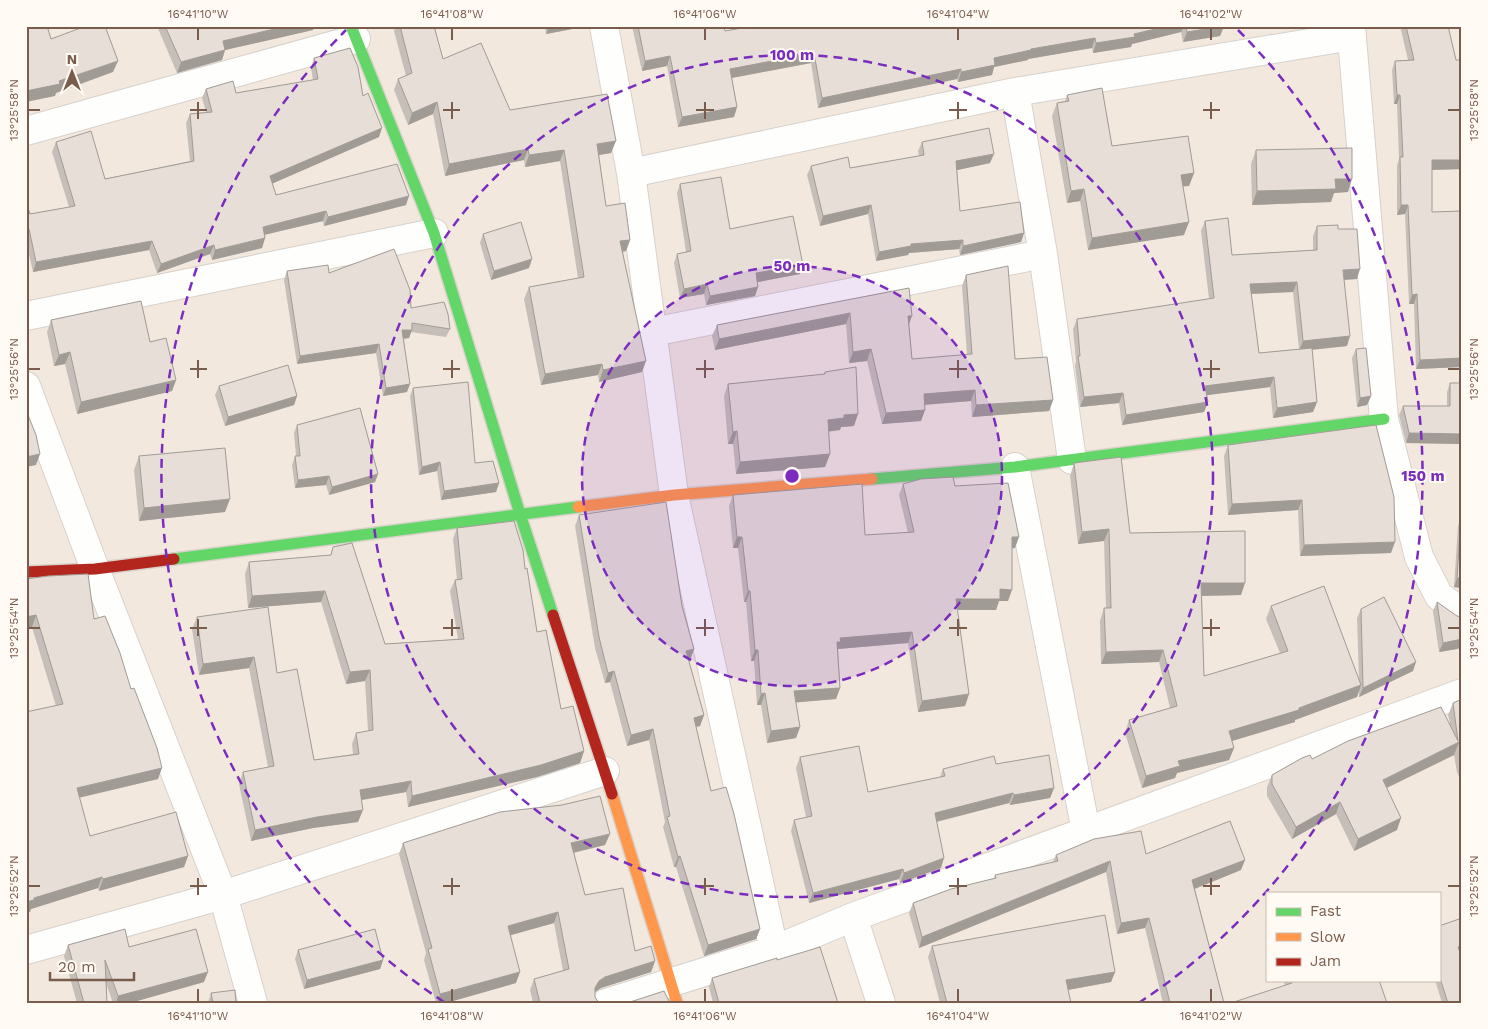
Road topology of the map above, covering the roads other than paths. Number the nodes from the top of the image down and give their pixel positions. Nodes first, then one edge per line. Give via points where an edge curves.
1 (604, 26) edge
2 (1351, 31) edge
3 (353, 33) edge
4 (1015, 92) junction
5 (26, 131) edge
6 (631, 173) junction
7 (434, 233) junction
8 (1043, 254) junction
9 (26, 316) edge
10 (653, 332) junction
11 (26, 386) edge
12 (1384, 419) junction
13 (1072, 460) junction
14 (1015, 467) junction
15 (674, 495) junction
16 (520, 514) junction
17 (95, 569) junction
18 (26, 572) edge
19 (1462, 612) edge
20 (1462, 693) edge
21 (605, 771) junction
22 (1086, 831) junction
23 (223, 895) junction
24 (854, 917) junction
25 (26, 950) edge
26 (774, 950) junction
27 (673, 992) edge
28 (253, 1003) edge
29 (606, 1003) edge
30 (881, 1003) edge

1 - 6 street
2 - 4 street
2 - 12 street
3 - 5 street
3 - 7 street
4 - 6 street
4 - 8 street
6 - 10 street
7 - 9 street
7 - 16 street
8 - 10 street
8 - 13 street
10 - 15 street
11 - 17 street
12 - 13 street
12 - 19 street via 1419,557 1439,596
13 - 14 street
14 - 15 street
14 - 22 street
15 - 16 street
15 - 26 street
16 - 17 street
16 - 21 street
17 - 18 street
17 - 23 street
20 - 22 street
21 - 23 street
21 - 27 street
22 - 24 street
23 - 25 street
23 - 28 street
24 - 26 street
24 - 30 street
26 - 27 street
27 - 29 street

